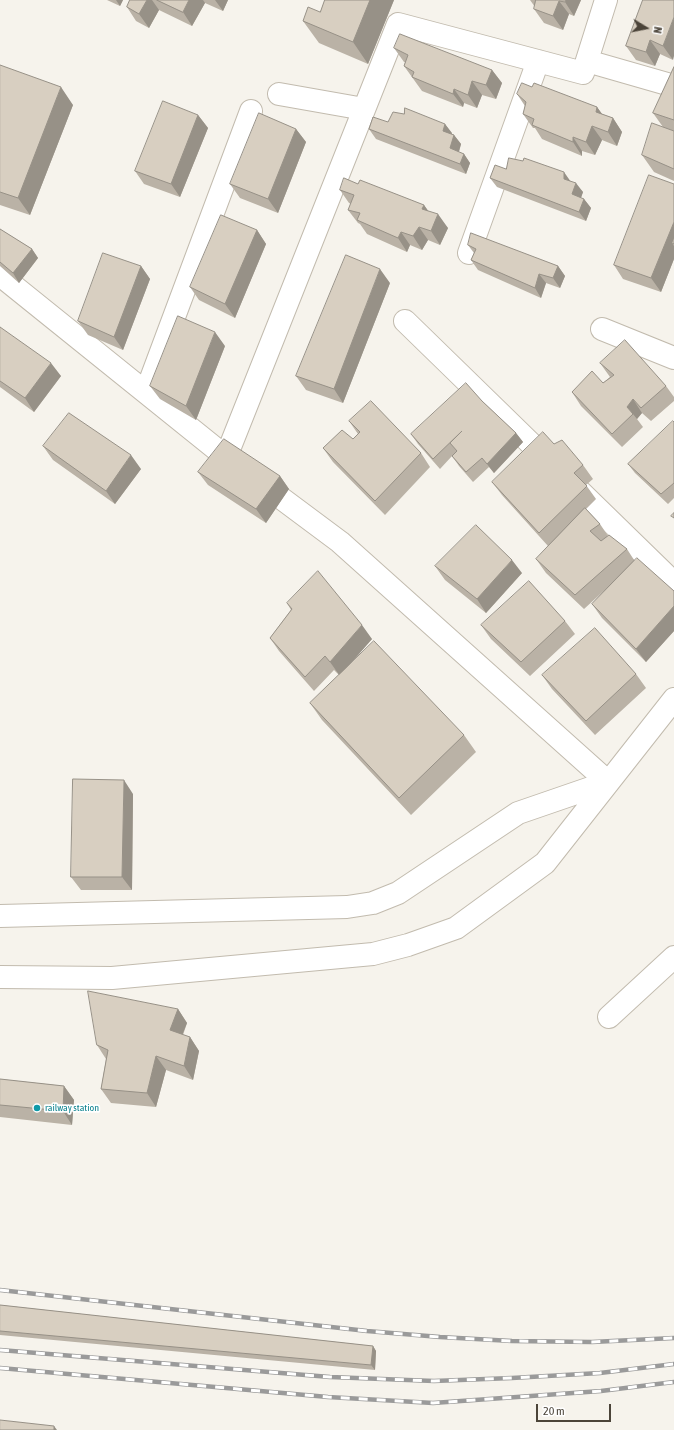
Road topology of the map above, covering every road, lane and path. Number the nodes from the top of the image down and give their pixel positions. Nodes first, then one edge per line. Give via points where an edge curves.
1 (606, 0) edge
2 (538, 61) junction
3 (587, 61) junction
4 (674, 86) edge
5 (279, 94) dead end
6 (364, 109) junction
7 (251, 111) dead end
8 (469, 253) edge
9 (0, 275) edge
10 (405, 321) dead end
11 (602, 329) dead end
12 (674, 358) edge
13 (146, 392) junction
14 (226, 457) junction
15 (674, 584) edge
16 (674, 699) edge
17 (608, 782) junction
18 (0, 916) edge
19 (674, 957) edge
20 (0, 976) edge
21 (609, 1017) dead end

1 - 3 street
2 - 3 street via 583,73
2 - 6 street via 398,24
2 - 8 street
3 - 4 street
5 - 6 street
6 - 14 street
7 - 13 street
9 - 13 street
10 - 15 street
11 - 12 street
13 - 14 street
14 - 17 street via 340,542
16 - 17 street
17 - 18 street via 518,813 398,893 373,903 339,907
17 - 20 street via 545,863 456,928 408,945 373,954 112,978
19 - 21 street

